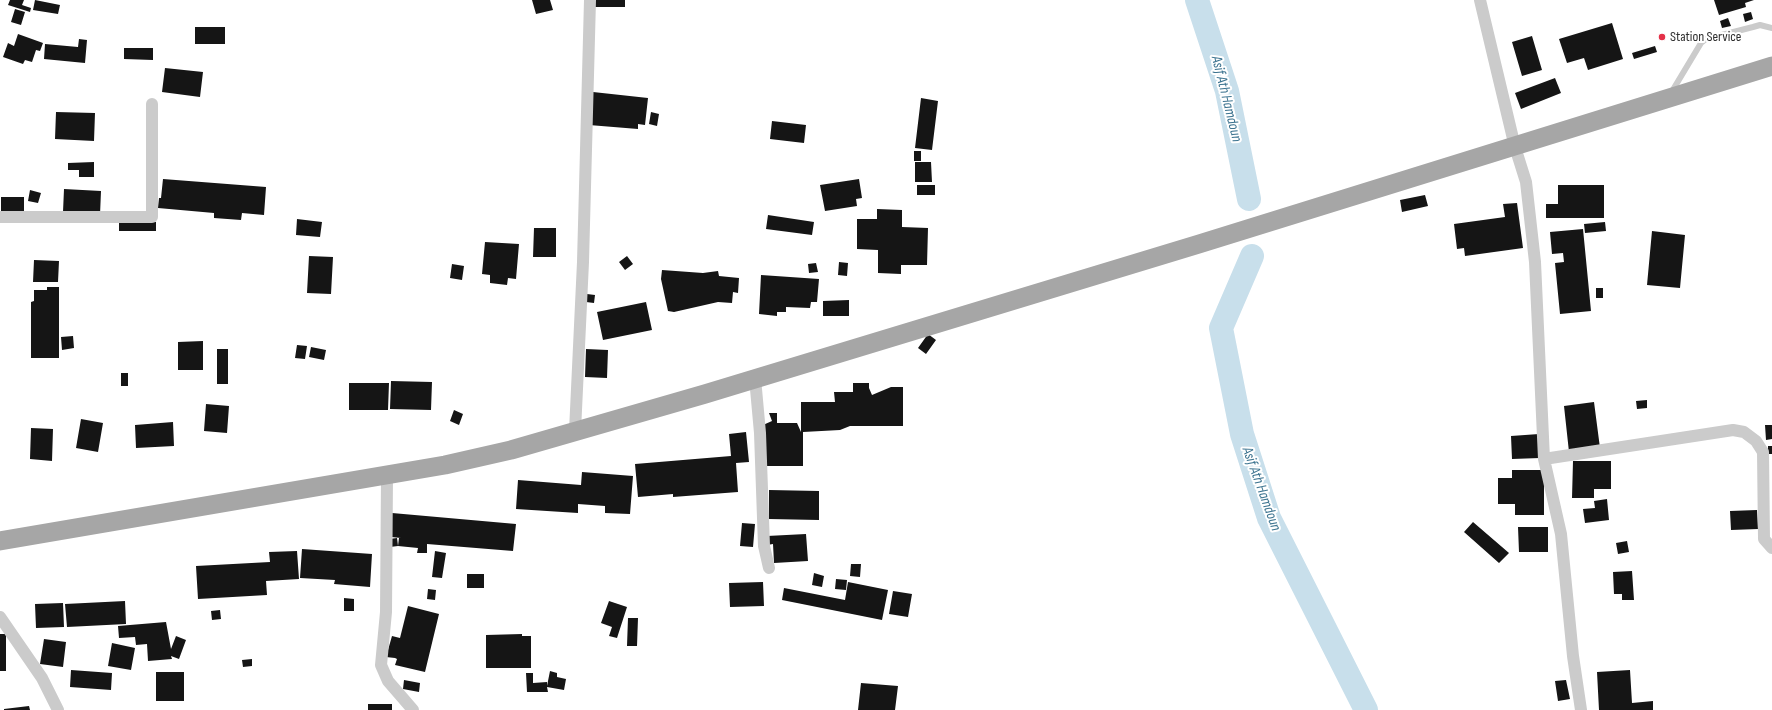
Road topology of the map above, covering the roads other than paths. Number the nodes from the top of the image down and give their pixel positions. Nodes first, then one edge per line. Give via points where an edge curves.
1 (590, 0) edge
2 (1480, 0) edge
3 (1772, 28) edge
4 (1772, 66) edge
5 (1668, 98) junction
6 (152, 104) dead end
7 (1515, 147) junction
8 (0, 217) edge
9 (755, 378) junction
10 (575, 431) junction
11 (1544, 459) junction
12 (387, 476) junction
13 (0, 541) edge
14 (1772, 548) edge
15 (769, 568) dead end
16 (0, 617) edge
17 (58, 710) edge
18 (413, 710) edge
19 (1581, 710) edge

1 - 10 street via 583,262
2 - 7 street
3 - 5 lane via 1760,25 1706,39 1701,43
4 - 5 main road
5 - 7 main road
6 - 8 street via 152,217
7 - 9 main road
7 - 11 street via 1526,182 1535,262
9 - 10 main road
9 - 15 street via 760,433 764,546
10 - 12 main road via 482,457
11 - 14 street via 1733,430 1744,432 1763,452 1764,539
11 - 19 street via 1561,534
12 - 13 main road
12 - 18 street via 386,612 381,665 388,681
16 - 17 street via 42,678

